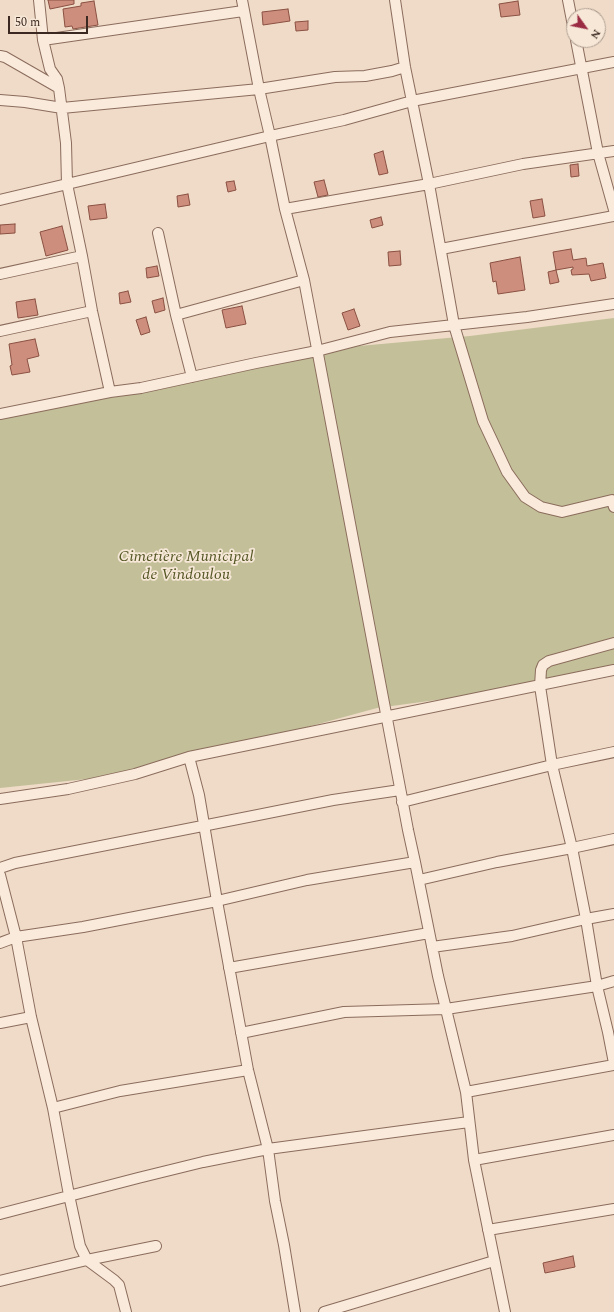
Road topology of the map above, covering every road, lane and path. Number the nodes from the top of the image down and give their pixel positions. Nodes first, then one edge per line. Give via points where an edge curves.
1 (39, 0) edge
2 (242, 0) edge
3 (395, 0) edge
4 (243, 11) junction
5 (43, 40) junction
6 (578, 48) edge
7 (0, 56) edge
8 (614, 62) edge
9 (405, 67) junction
10 (582, 68) junction
11 (59, 88) junction
12 (258, 89) junction
13 (0, 100) edge
14 (412, 101) junction
15 (62, 108) junction
16 (270, 136) junction
17 (614, 150) edge
18 (598, 153) junction
19 (67, 184) junction
20 (429, 184) junction
21 (0, 200) edge
22 (285, 209) junction
23 (614, 210) edge
24 (614, 216) edge
25 (158, 233) dead end
26 (441, 249) junction
27 (82, 256) junction
28 (0, 274) edge
29 (304, 280) junction
30 (614, 304) edge
31 (92, 311) junction
32 (176, 315) junction
33 (454, 325) junction
34 (0, 331) edge
35 (317, 351) junction
36 (192, 377) junction
37 (110, 392) junction
38 (0, 414) edge
39 (614, 507) edge
40 (614, 643) edge
41 (614, 670) edge
42 (540, 686) junction
43 (388, 717) junction
44 (614, 752) edge
45 (189, 757) junction
46 (552, 765) junction
47 (400, 790) junction
48 (0, 799) edge
49 (402, 802) junction
50 (204, 826) junction
51 (614, 838) edge
52 (572, 848) junction
53 (415, 862) junction
54 (0, 868) edge
55 (0, 875) edge
56 (419, 880) junction
57 (217, 901) junction
58 (614, 914) edge
59 (586, 919) junction
60 (429, 933) junction
61 (16, 937) junction
62 (0, 943) edge
63 (432, 947) junction
64 (229, 968) junction
65 (614, 981) edge
66 (597, 986) junction
67 (446, 1009) junction
68 (31, 1017) junction
69 (0, 1023) edge
70 (241, 1033) junction
71 (614, 1064) edge
72 (248, 1070) junction
73 (466, 1092) junction
74 (54, 1108) junction
75 (469, 1122) junction
76 (614, 1135) edge
77 (268, 1149) junction
78 (474, 1160) junction
79 (69, 1195) junction
80 (614, 1209) edge
81 (0, 1214) edge
82 (488, 1230) junction
83 (156, 1246) dead end
84 (87, 1260) junction
85 (494, 1261) junction
86 (0, 1281) edge
87 (126, 1312) edge
88 (295, 1312) edge
89 (324, 1312) edge
90 (504, 1312) edge

1 - 5 street
2 - 4 street
3 - 9 street
4 - 5 street
4 - 12 street
5 - 11 street via 50,69 57,79
6 - 10 street
7 - 11 street
8 - 10 street
9 - 12 street via 365,76
9 - 14 street
10 - 14 street
10 - 18 street
11 - 15 street
12 - 15 street
12 - 16 street
13 - 15 street
14 - 16 street via 344,120
14 - 20 street
15 - 19 street
16 - 19 street
16 - 22 street
17 - 18 street
18 - 20 street via 523,164
18 - 23 street
19 - 21 street
19 - 27 street
20 - 22 street
20 - 26 street
22 - 29 street
24 - 26 street
25 - 32 street
26 - 33 street
27 - 28 street
27 - 31 street
29 - 32 street
29 - 35 street
30 - 33 street
31 - 34 street
31 - 37 street
32 - 36 street
33 - 35 street via 390,332
33 - 39 street via 483,421 507,472 525,497 541,507 562,512 612,500
35 - 36 street
35 - 43 street
36 - 37 street
37 - 38 street
40 - 42 street via 549,661 541,670
41 - 42 street
42 - 43 street
42 - 46 street
43 - 45 street
43 - 47 street
44 - 46 street
45 - 48 street via 135,774 68,789
45 - 50 street
46 - 49 street
46 - 52 street
47 - 49 street
47 - 50 street via 333,800
49 - 53 street
50 - 54 street
50 - 57 street
51 - 52 street
52 - 56 street
52 - 59 street
53 - 56 street
53 - 57 street via 307,880
55 - 61 street
56 - 60 street
57 - 61 street
57 - 64 street
58 - 59 street
59 - 63 street via 512,936
59 - 66 street
60 - 63 street
60 - 64 street
61 - 62 street
61 - 68 street
63 - 67 street
64 - 70 street
65 - 66 street
66 - 67 street
66 - 71 street
67 - 70 street via 344,1012
67 - 73 street
68 - 69 street
68 - 74 street
70 - 72 street
71 - 73 street
72 - 74 street via 120,1091
72 - 77 street
73 - 75 street
74 - 79 street
75 - 77 street
75 - 78 street
76 - 78 street
77 - 79 street
77 - 88 street
78 - 82 street
79 - 81 street
79 - 84 street via 80,1246
80 - 82 street
82 - 85 street
83 - 84 street
84 - 86 street
84 - 87 street via 119,1285
85 - 89 street
85 - 90 street

